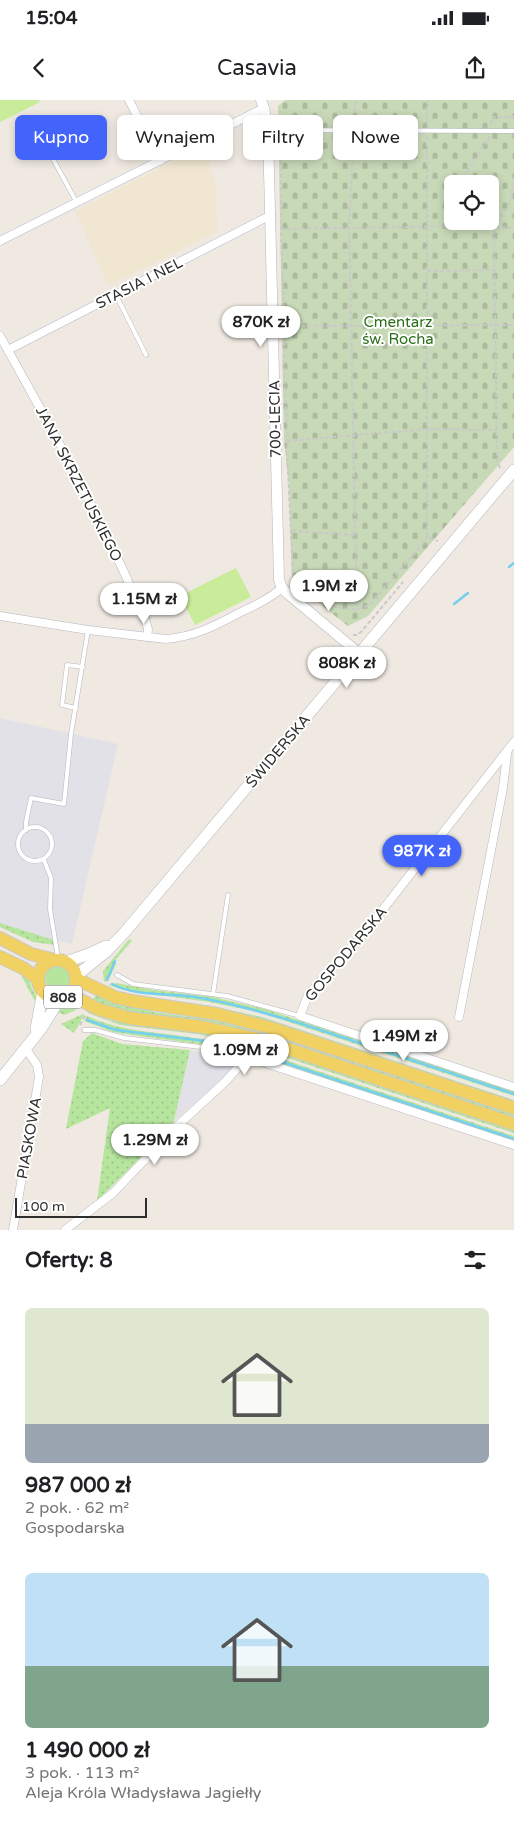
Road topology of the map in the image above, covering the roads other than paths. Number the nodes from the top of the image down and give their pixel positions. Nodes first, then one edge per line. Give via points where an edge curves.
1 (129, 100) edge
2 (263, 104) edge
3 (323, 130) edge
4 (514, 131) edge
5 (54, 160) edge
6 (269, 160) edge
7 (160, 161) junction
8 (77, 203) junction
9 (271, 215) junction
10 (0, 241) edge
11 (116, 295) junction
12 (0, 336) edge
13 (8, 350) junction
14 (146, 355) dead end
15 (514, 470) edge
16 (282, 588) junction
17 (0, 616) edge
18 (88, 630) junction
19 (147, 637) junction
20 (360, 654) junction
21 (82, 666) junction
22 (76, 708) junction
23 (514, 742) edge
24 (507, 752) junction
25 (26, 830) junction
26 (44, 860) junction
27 (228, 895) dead end
28 (0, 938) edge
29 (118, 939) junction
30 (0, 957) edge
31 (60, 961) junction
32 (117, 975) dead end
33 (76, 977) junction
34 (40, 985) junction
35 (213, 994) junction
36 (65, 996) junction
37 (300, 1016) junction
38 (459, 1017) dead end
39 (84, 1030) road end
40 (34, 1038) junction
41 (26, 1049) junction
42 (247, 1057) junction
43 (0, 1080) edge
44 (514, 1087) edge
45 (514, 1108) edge
46 (514, 1124) edge
47 (514, 1145) edge
48 (13, 1230) edge
49 (65, 1230) edge

1 - 7 street
2 - 7 street
3 - 4 lane
5 - 8 lane
6 - 9 street, 700-LECIA
7 - 8 street
8 - 10 street
9 - 11 street, STASIA I NEL
9 - 16 street, 700-LECIA via 276,229 278,571
11 - 13 street, STASIA I NEL
11 - 14 lane
12 - 13 street, JANA SKRZETUSKIEGO
13 - 19 street, JANA SKRZETUSKIEGO via 114,553 146,622
15 - 20 main road, ŚWIDERSKA / 808
16 - 19 street via 271,597 191,636
16 - 20 street
17 - 18 street
18 - 19 street
18 - 21 lane
20 - 29 main road, ŚWIDERSKA / 808
21 - 22 lane
21 - 22 lane via 67,665 62,705
22 - 25 lane via 64,804 31,798
23 - 24 street, GOSPODARSKA
24 - 37 street, GOSPODARSKA via 366,931 308,995
24 - 38 street, GOSPODARSKA
25 - 26 lane via 19,839 19,850 26,860
25 - 26 lane via 37,827 50,836 51,852
26 - 31 lane via 51,878 50,909
27 - 35 lane
28 - 31 main road via 31,954
29 - 31 main road, ŚWIDERSKA / 808 via 89,954
29 - 33 main road, ŚWIDERSKA / 808
30 - 34 main road via 24,968
31 - 33 main road, 808 via 74,969
31 - 34 main road, 808 via 43,966
32 - 35 lane via 133,984
33 - 36 main road, 808 via 74,987
33 - 45 main road via 115,997 217,1014 271,1028
34 - 36 main road, 808 via 51,997
34 - 40 main road, 808 via 41,1007
35 - 37 lane
36 - 40 main road, 808
36 - 46 main road via 129,1018 203,1027 258,1039
37 - 44 street
39 - 42 lane via 218,1049
40 - 41 main road, 808
41 - 43 main road, 808
41 - 48 street, PIASKOWA via 37,1065 39,1077
42 - 47 street
42 - 49 street via 226,1081 174,1128 113,1194

